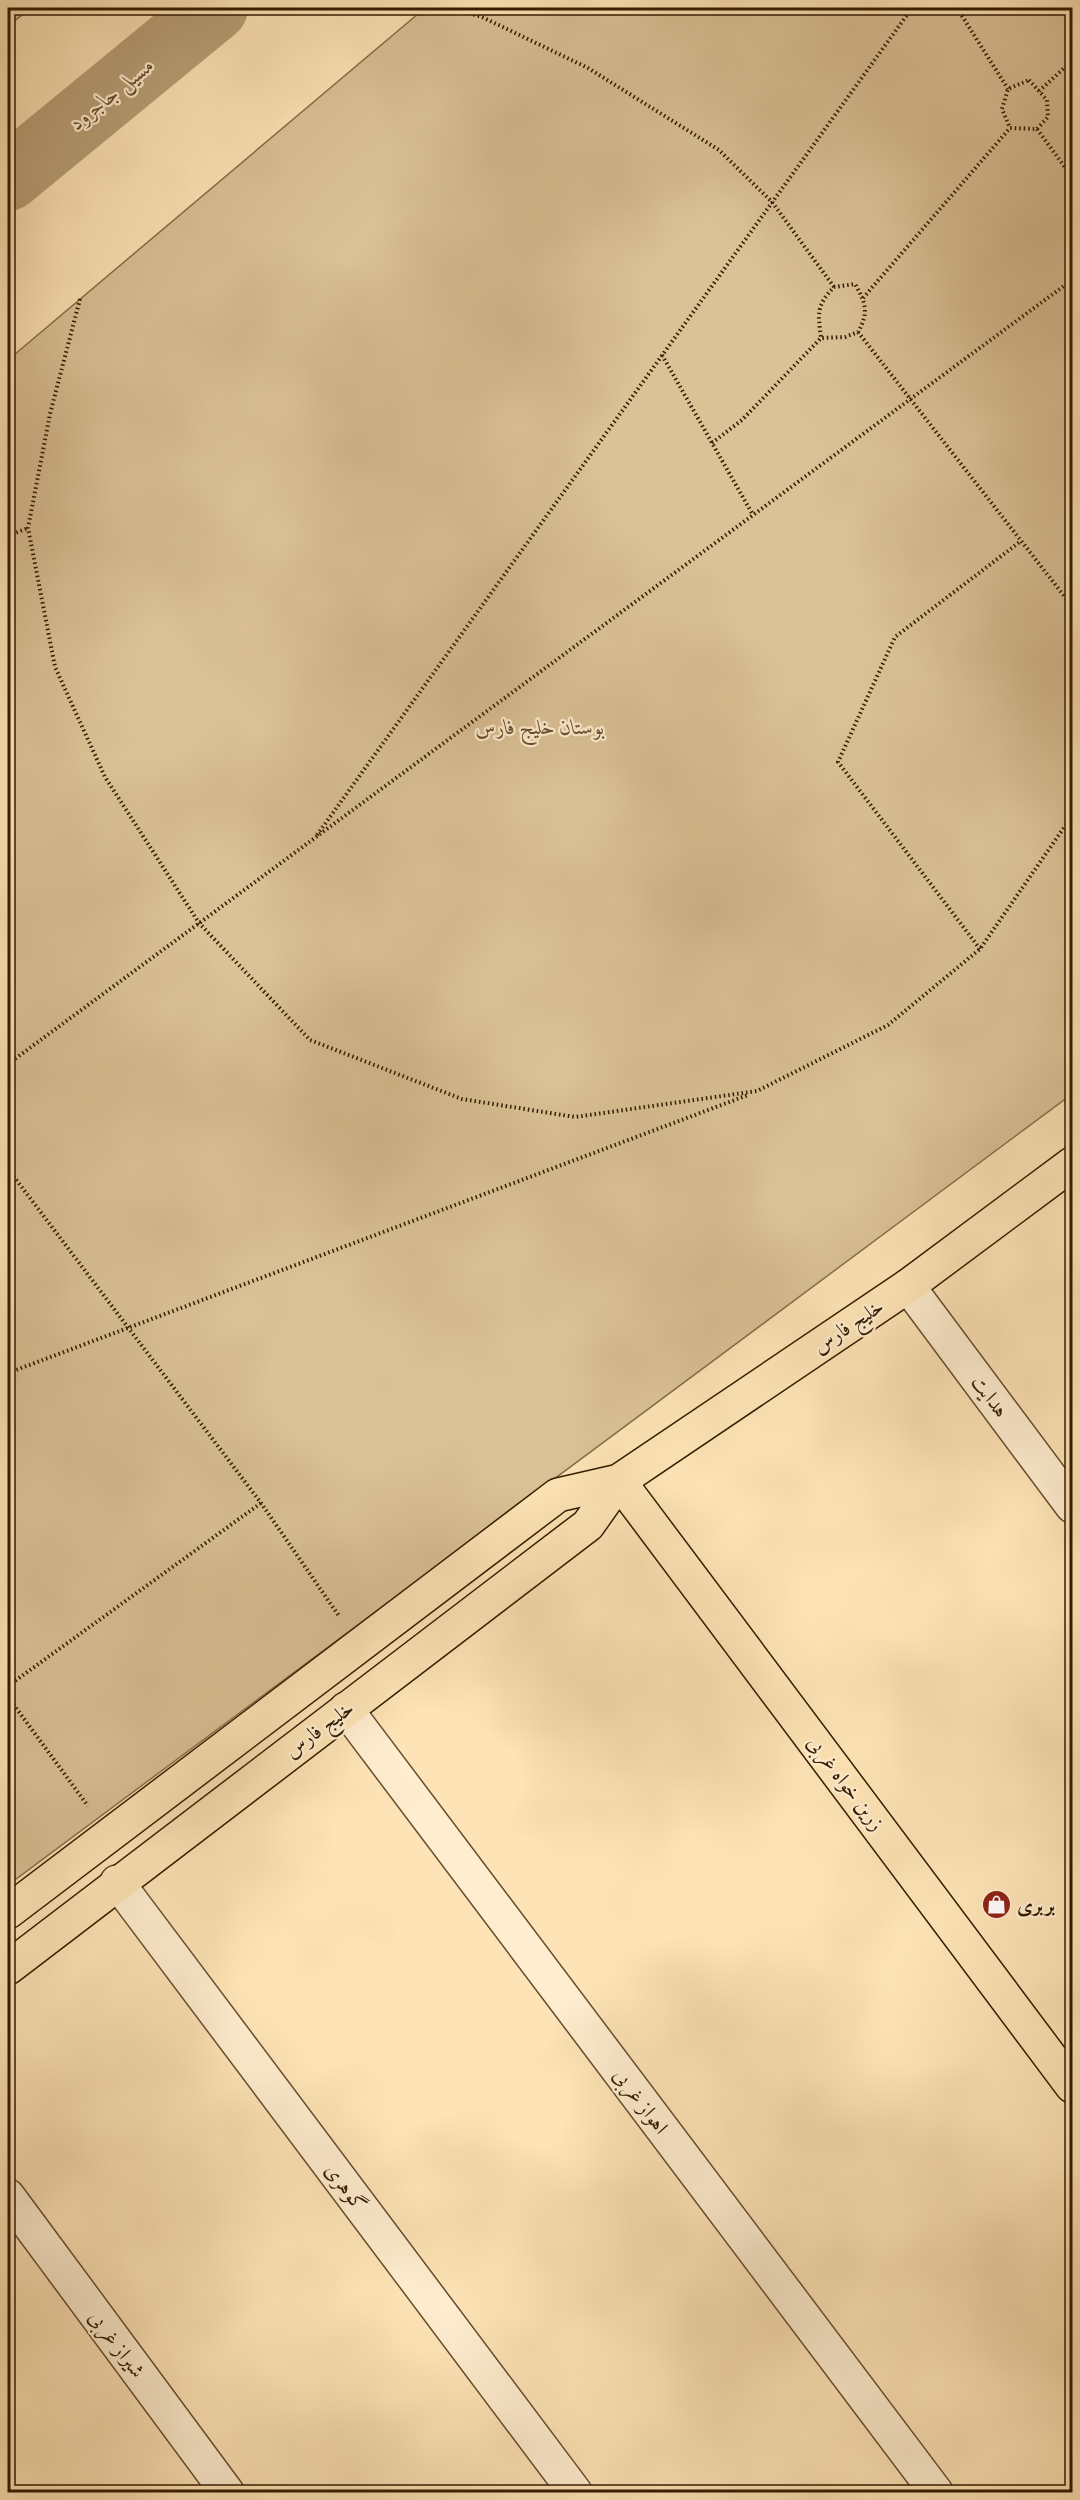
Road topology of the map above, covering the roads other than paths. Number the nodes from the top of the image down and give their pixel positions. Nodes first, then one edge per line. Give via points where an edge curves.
1 (1072, 1164) edge
2 (908, 1286) junction
3 (619, 1480) junction
4 (1072, 1506) edge
5 (346, 1709) junction
6 (117, 1882) junction
7 (8, 1912) edge
8 (8, 1968) edge
9 (1072, 2086) edge
10 (8, 2196) edge
11 (227, 2493) edge
12 (575, 2493) edge
13 (936, 2493) edge

1 - 2 main road, خلیج فارس
2 - 3 main road, خلیج فارس
2 - 4 street, هدایت
3 - 5 main road, خلیج فارس via 588,1525
3 - 7 main road, خلیج فارس via 558,1495
3 - 9 main road, زرین خواه غربی
5 - 6 main road, خلیج فارس
5 - 13 street, اهواز غربی
6 - 8 main road, خلیج فارس
6 - 12 street, گوهری
10 - 11 street, شیراز غربی

